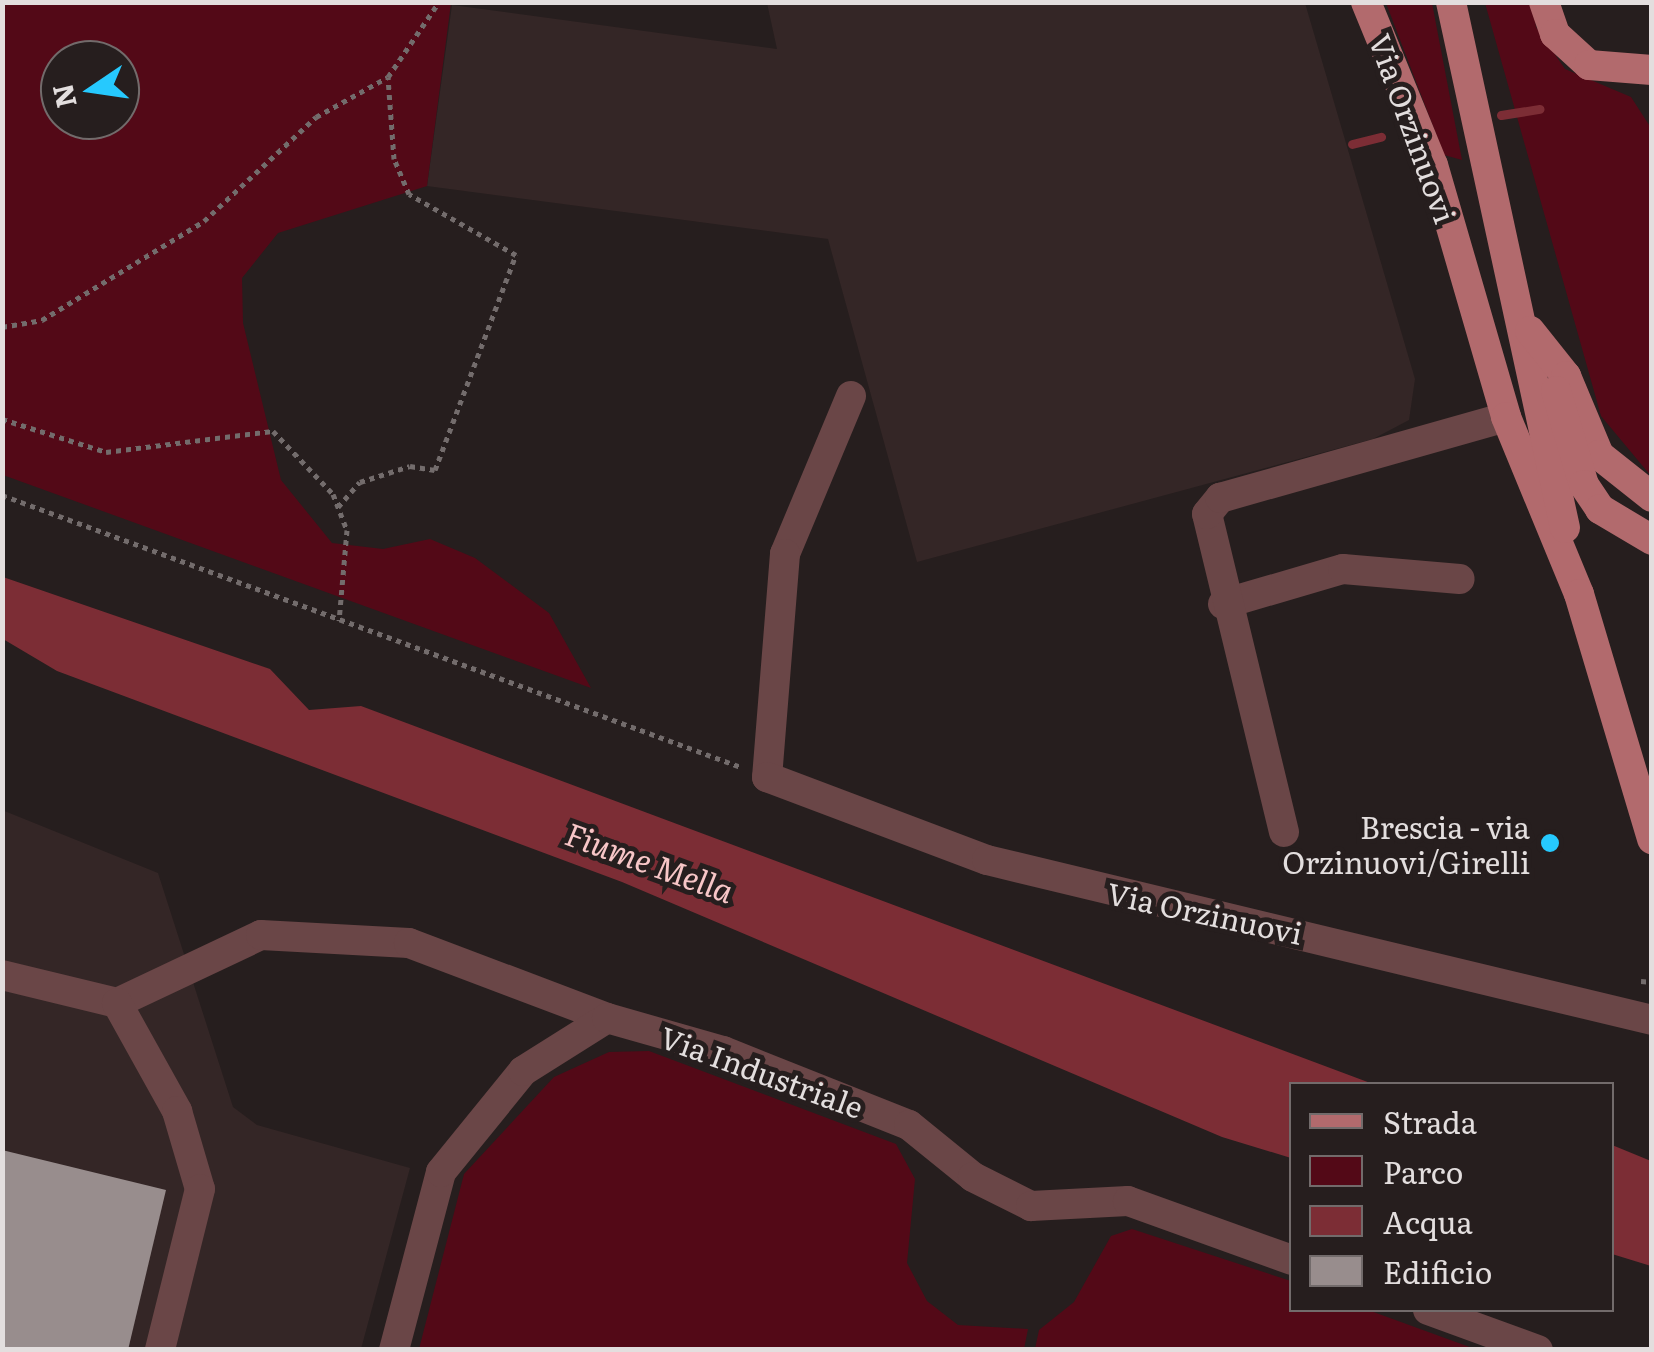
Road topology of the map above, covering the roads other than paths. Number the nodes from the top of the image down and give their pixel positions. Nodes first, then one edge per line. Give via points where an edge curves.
1 (1366, 2) edge
2 (1450, 2) edge
3 (1544, 2) edge
4 (1646, 78) edge
5 (1525, 325) junction
6 (851, 396) dead end
7 (1506, 417) junction
8 (1652, 497) edge
9 (1652, 540) edge
10 (1460, 580) dead end
11 (1579, 594) junction
12 (1223, 604) junction
13 (1652, 769) edge
14 (1649, 828) edge
15 (1284, 832) dead end
16 (2, 975) edge
17 (117, 1004) junction
18 (608, 1018) junction
19 (1652, 1020) edge
20 (1289, 1259) edge
21 (1434, 1312) edge
22 (160, 1350) edge
23 (394, 1350) edge
24 (1538, 1350) edge

1 - 7 main road, Via Orzinuovi via 1434,165
2 - 5 main road, Via Orzinuovi
3 - 4 main road via 1570,52
5 - 8 main road via 1566,376 1599,455
5 - 9 main road via 1552,376 1584,486 1600,509
5 - 11 main road, Via Orzinuovi
6 - 19 street, Via Orzinuovi via 785,554 767,777 987,860
7 - 11 main road, Via Orzinuovi
7 - 12 street via 1220,498 1205,533
10 - 12 street via 1343,569
11 - 14 main road, Via Orzinuovi
12 - 15 street
13 - 14 main road
16 - 17 street
17 - 18 street, Via Industriale via 260,935 409,944
17 - 22 street via 177,1111 200,1189
18 - 20 street, Via Industriale via 723,1051 909,1125 974,1177 1031,1206 1128,1200
18 - 23 street via 523,1071 441,1172
21 - 24 street

